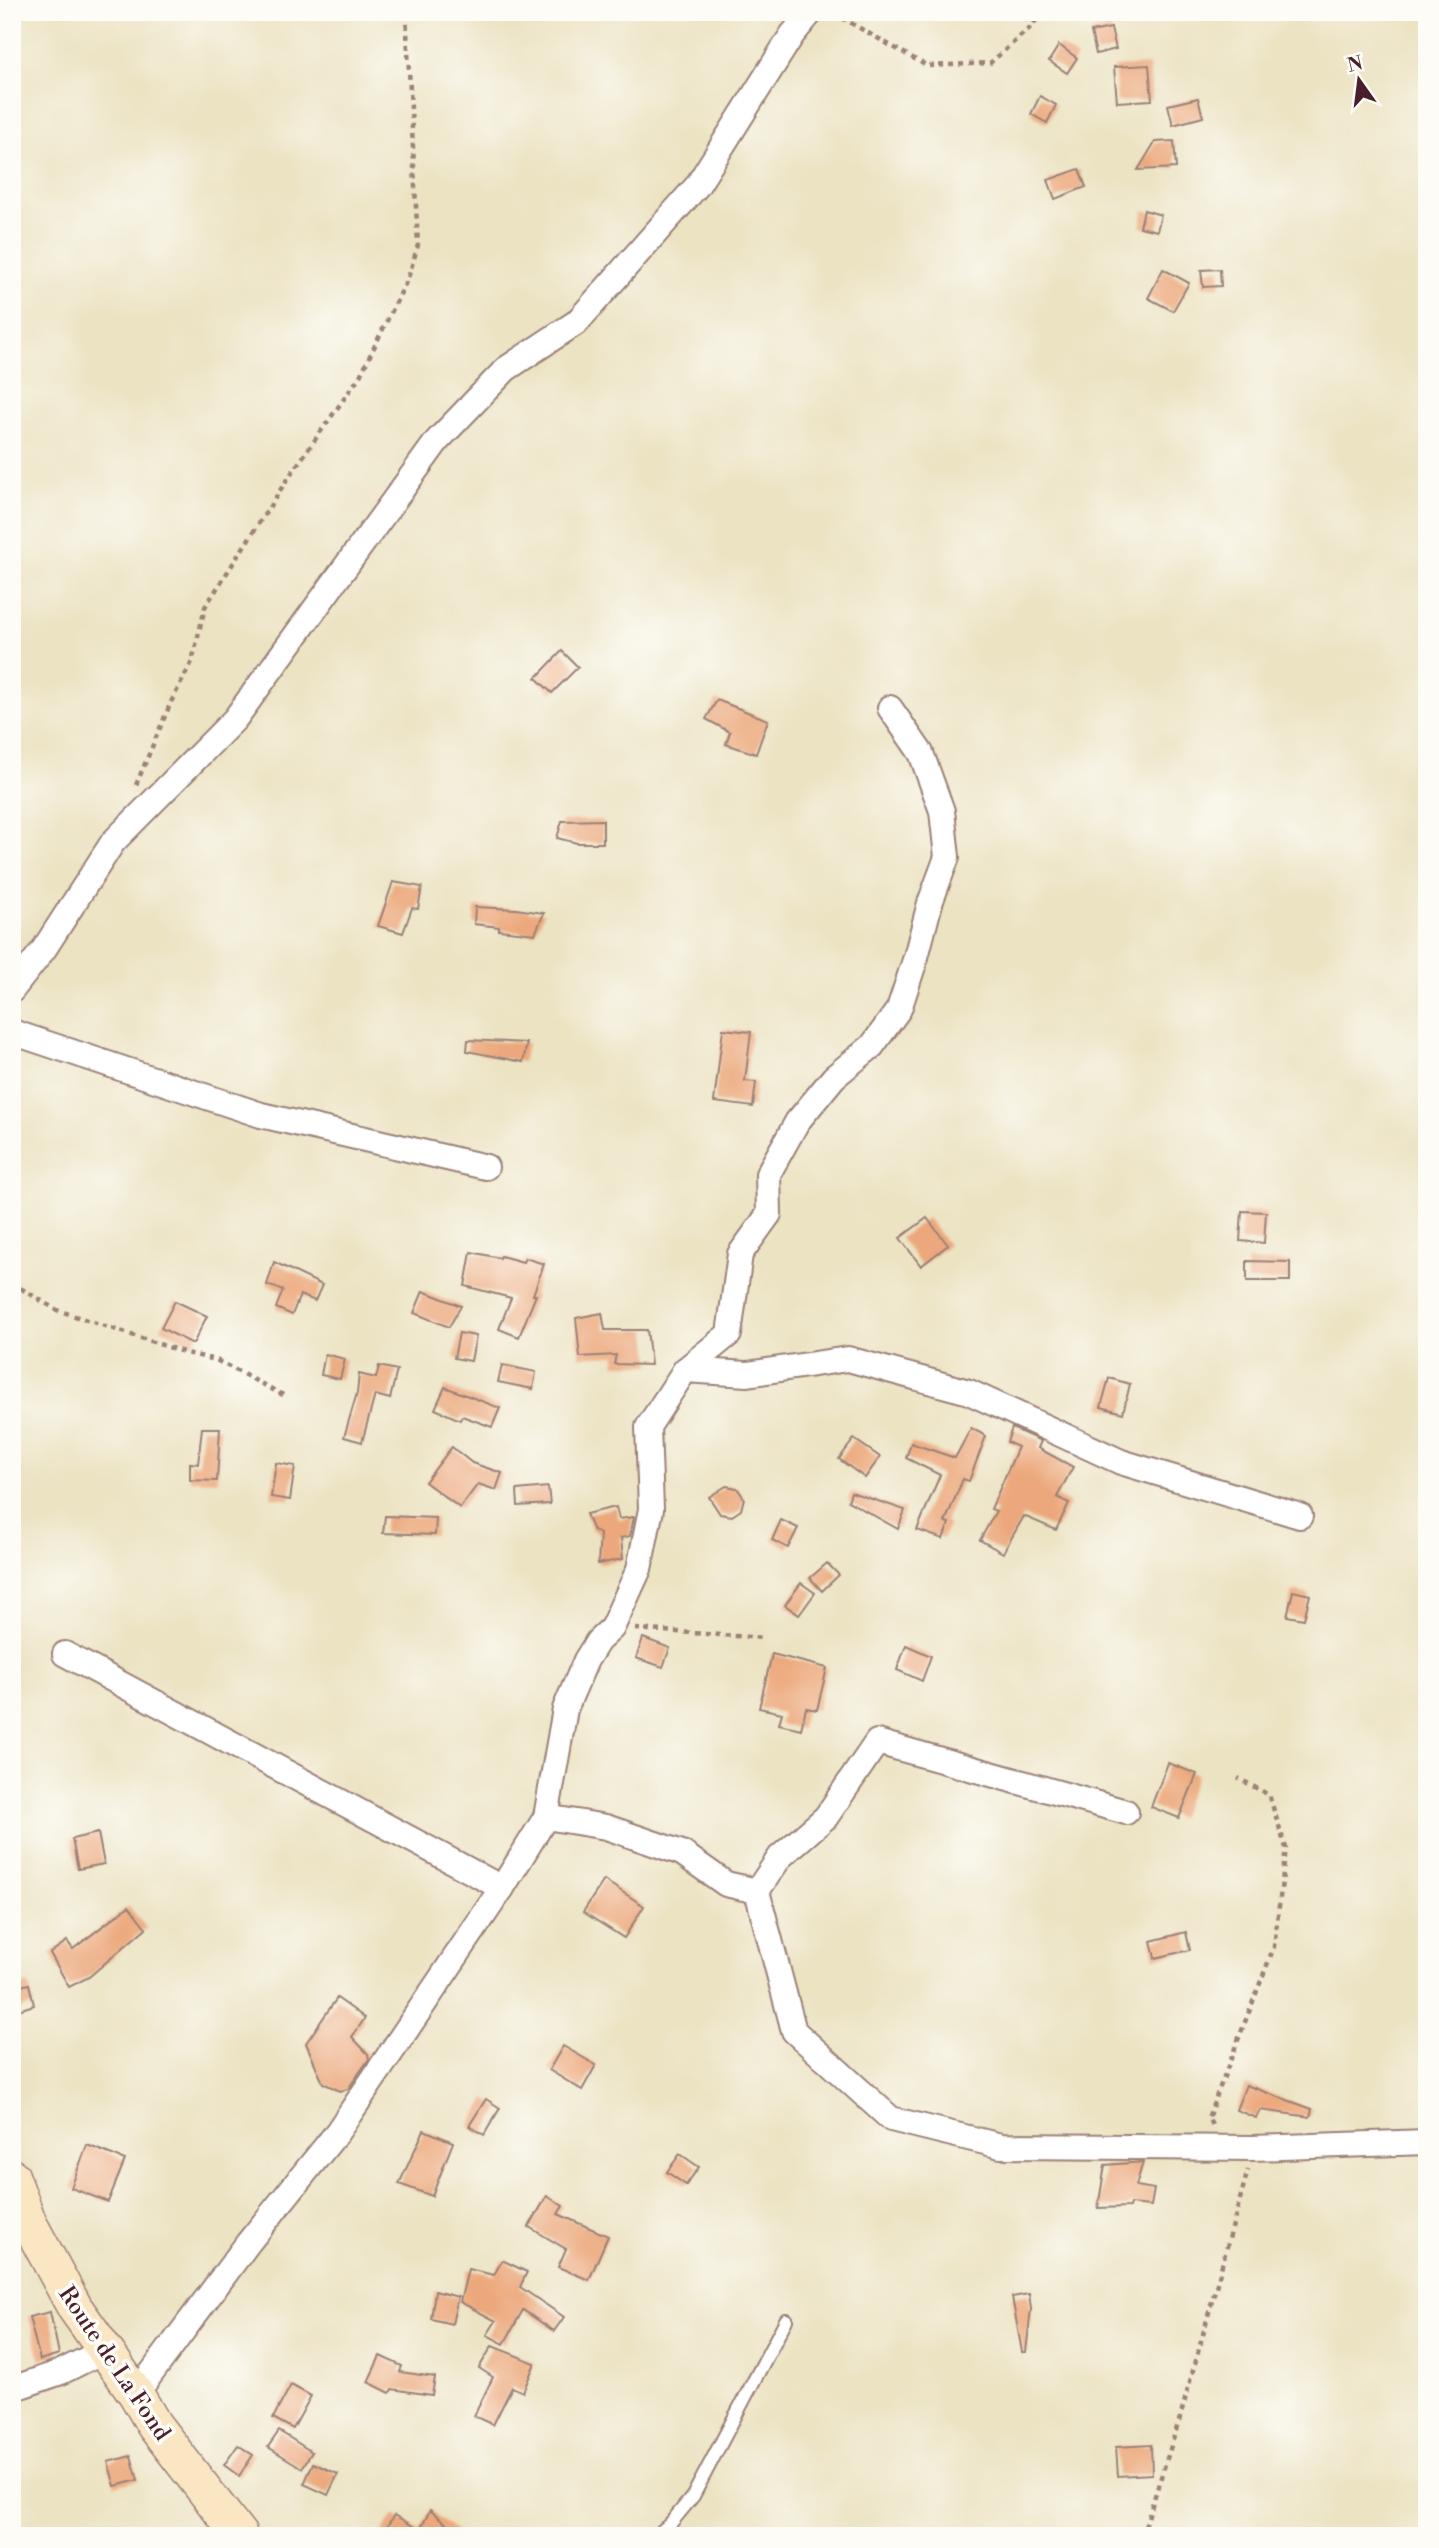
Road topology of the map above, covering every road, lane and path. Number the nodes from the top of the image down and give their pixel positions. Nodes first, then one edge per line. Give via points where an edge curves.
1 (406, 12) edge
2 (811, 12) edge
3 (832, 12) edge
4 (1042, 12) edge
5 (890, 708) dead end
6 (134, 791) dead end
7 (12, 990) edge
8 (12, 1032) edge
9 (486, 1167) dead end
10 (12, 1283) edge
11 (685, 1370) junction
12 (285, 1396) dead end
13 (1300, 1516) dead end
14 (612, 1628) junction
15 (764, 1638) dead end
16 (65, 1654) dead end
17 (1238, 1778) dead end
18 (1126, 1812) dead end
19 (546, 1817) junction
20 (502, 1888) junction
21 (757, 1891) junction
22 (1427, 2142) edge
23 (1254, 2148) junction
24 (12, 2177) edge
25 (21, 2225) edge
26 (786, 2320) dead end
27 (103, 2351) junction
28 (12, 2389) edge
29 (136, 2394) junction
30 (240, 2536) edge
31 (656, 2536) edge
32 (1142, 2536) edge

1 - 6 path via 418,245 408,278 360,376 205,607 192,662
2 - 7 street via 698,186 577,322 506,369 437,441 234,719 113,842
3 - 4 path via 927,66 990,63
5 - 11 street via 921,753 942,811 947,857 900,1009 872,1046 834,1077 797,1122 768,1174 769,1214 740,1254 729,1334
8 - 9 street via 261,1115
10 - 12 path via 57,1310 216,1360
11 - 13 street via 747,1374 848,1359 969,1392 1121,1462
11 - 14 street via 649,1427 651,1509 639,1569
14 - 15 path
14 - 19 street via 586,1660 565,1709
16 - 20 street
17 - 23 path via 1269,1795 1286,1848 1275,1947 1208,2118 1217,2136 1240,2137
18 - 21 street via 877,1742 826,1817 780,1857
19 - 20 street
19 - 21 street via 606,1828 682,1853 726,1884
20 - 29 street via 336,2134
21 - 23 street via 794,2031 891,2119 1000,2146
22 - 23 street
23 - 32 path via 1180,2418
24 - 25 street, Route de La Fond
25 - 27 street, Route de La Fond
26 - 31 lane via 693,2496
27 - 28 street
27 - 29 street, Route de La Fond
29 - 30 street, Route de La Fond via 154,2425

